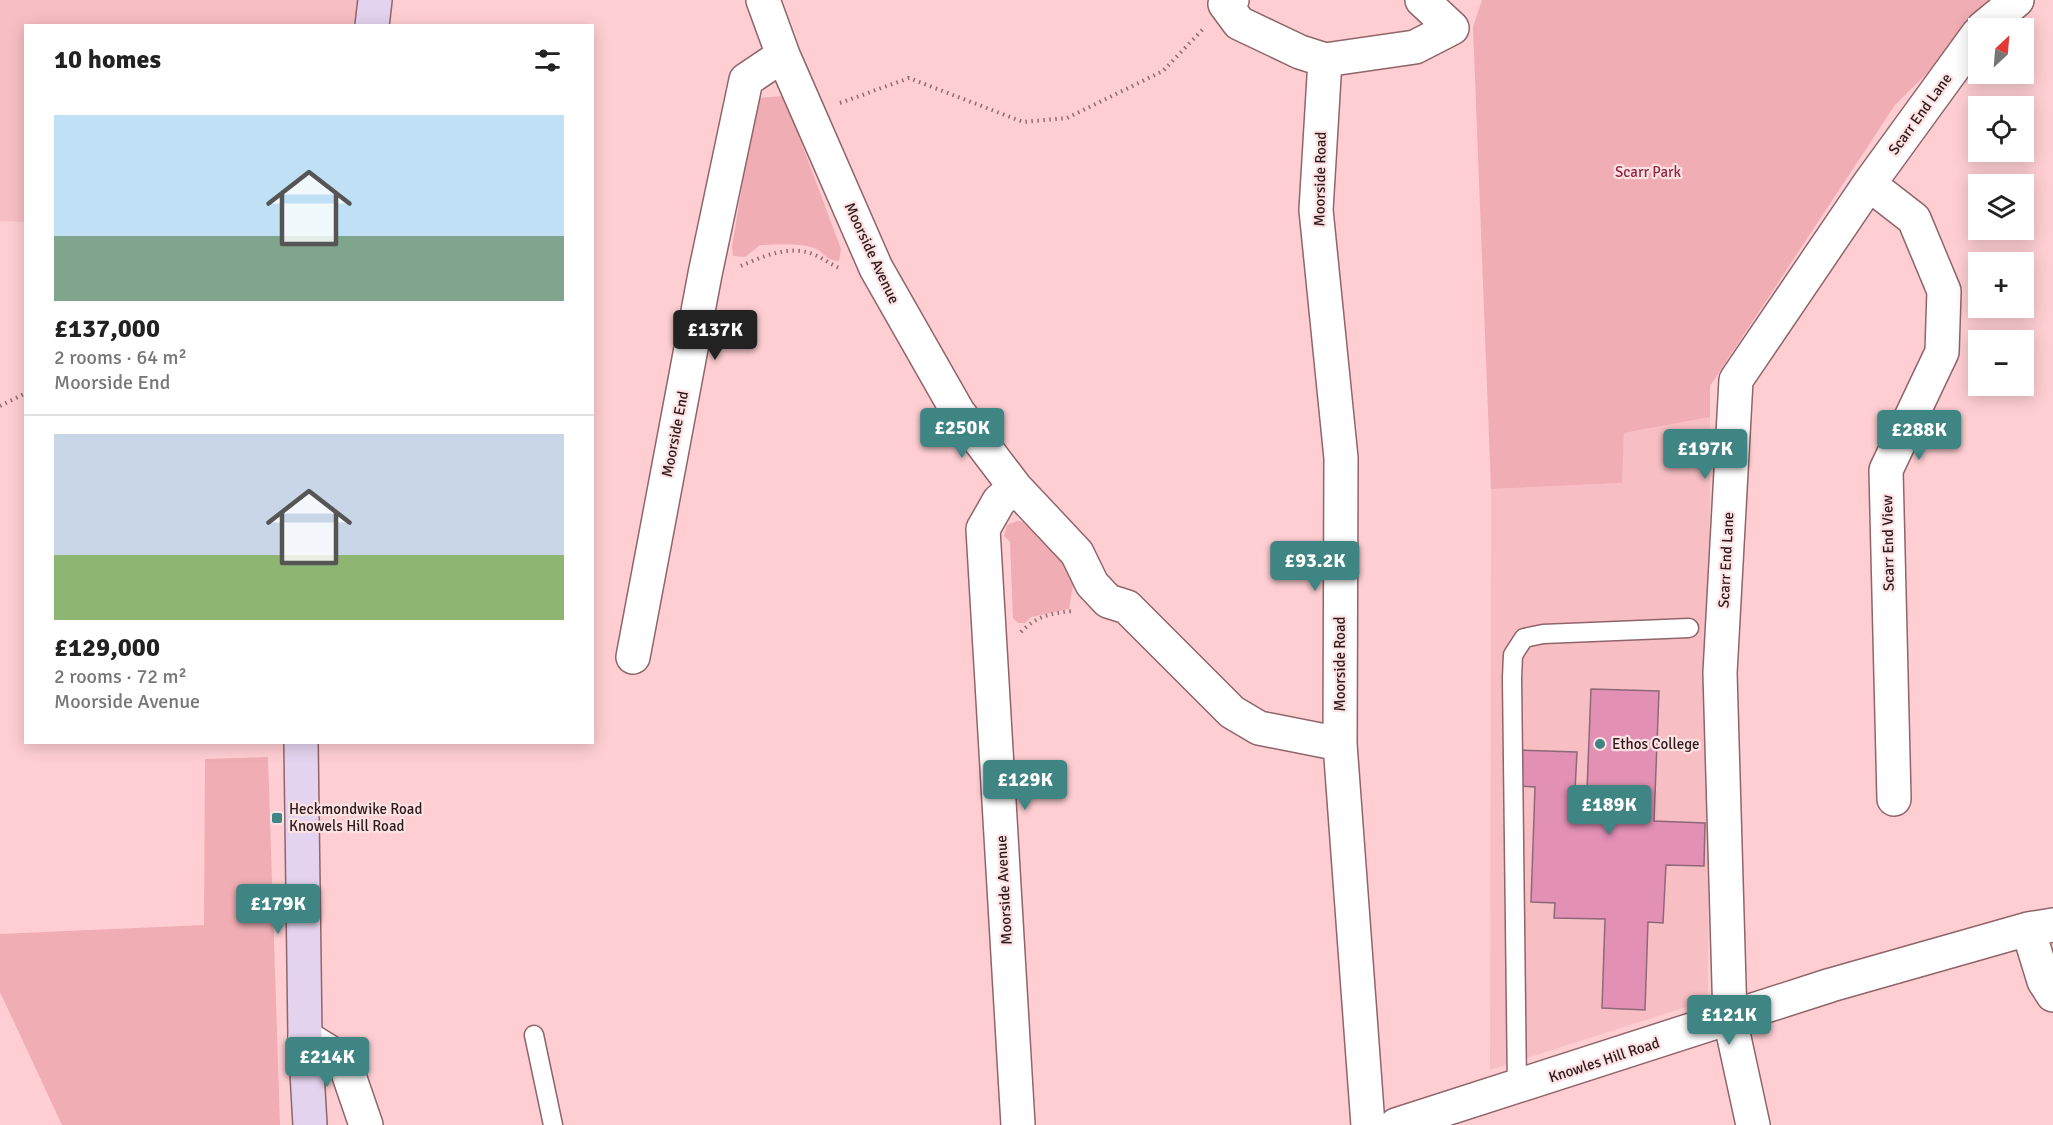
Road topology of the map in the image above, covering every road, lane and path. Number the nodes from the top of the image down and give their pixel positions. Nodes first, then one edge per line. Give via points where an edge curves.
1 (375, 0) edge
2 (764, 0) edge
3 (1422, 0) edge
4 (2017, 0) edge
5 (1229, 2) edge
6 (1995, 18) edge
7 (372, 24) edge
8 (1968, 48) edge
9 (783, 55) junction
10 (1325, 60) junction
11 (811, 113) junction
12 (1869, 184) junction
13 (876, 268) junction
14 (705, 274) junction
15 (24, 394) edge
16 (0, 406) edge
17 (1015, 487) junction
18 (1108, 601) junction
19 (1689, 628) dead end
20 (989, 638) junction
21 (633, 657) dead end
22 (301, 744) edge
23 (1340, 744) junction
24 (1894, 799) dead end
25 (2041, 927) edge
26 (2053, 994) edge
27 (1730, 1019) junction
28 (534, 1035) dead end
29 (305, 1037) junction
30 (1517, 1088) junction
31 (310, 1125) edge
32 (366, 1125) edge
33 (554, 1125) edge
34 (1018, 1125) edge
35 (1368, 1125) edge
36 (1396, 1125) edge
37 (1753, 1125) edge

1 - 7 main road
2 - 9 street, Moorside Avenue
3 - 10 street via 1452,28 1415,46
4 - 6 street
5 - 10 street via 1239,23
5 - 11 path via 1163,71 1067,118 1023,122 909,78
8 - 12 street, Scarr End Lane
9 - 11 street, Moorside Avenue
9 - 14 street, Moorside End via 746,80
10 - 23 street, Moorside Road via 1316,210 1341,458
11 - 13 street, Moorside Avenue
12 - 24 street, Scarr End View via 1914,219 1944,291 1942,352 1886,470
12 - 27 street, Scarr End Lane via 1736,380 1720,673
13 - 14 path via 851,274 813,254 788,251
13 - 17 street, Moorside Avenue via 958,412
14 - 21 street, Moorside End
15 - 16 path
17 - 18 street, Moorside Avenue via 1077,553 1092,584
17 - 20 street, Moorside Avenue via 999,501 983,529
18 - 20 path via 1032,620 1019,635
18 - 23 street, Moorside Avenue via 1127,607 1233,712 1259,728
19 - 30 lane via 1543,634 1524,638 1513,655
20 - 34 street, Moorside Avenue
22 - 29 main road
23 - 35 street, Moorside Road
25 - 26 street via 2044,981
25 - 27 street, Knowles Hill Road via 1831,985
27 - 30 street, Knowles Hill Road
27 - 37 street, Scarr End Lane
28 - 33 lane
29 - 31 main road
29 - 32 street via 344,1061
30 - 36 street, Knowles Hill Road

